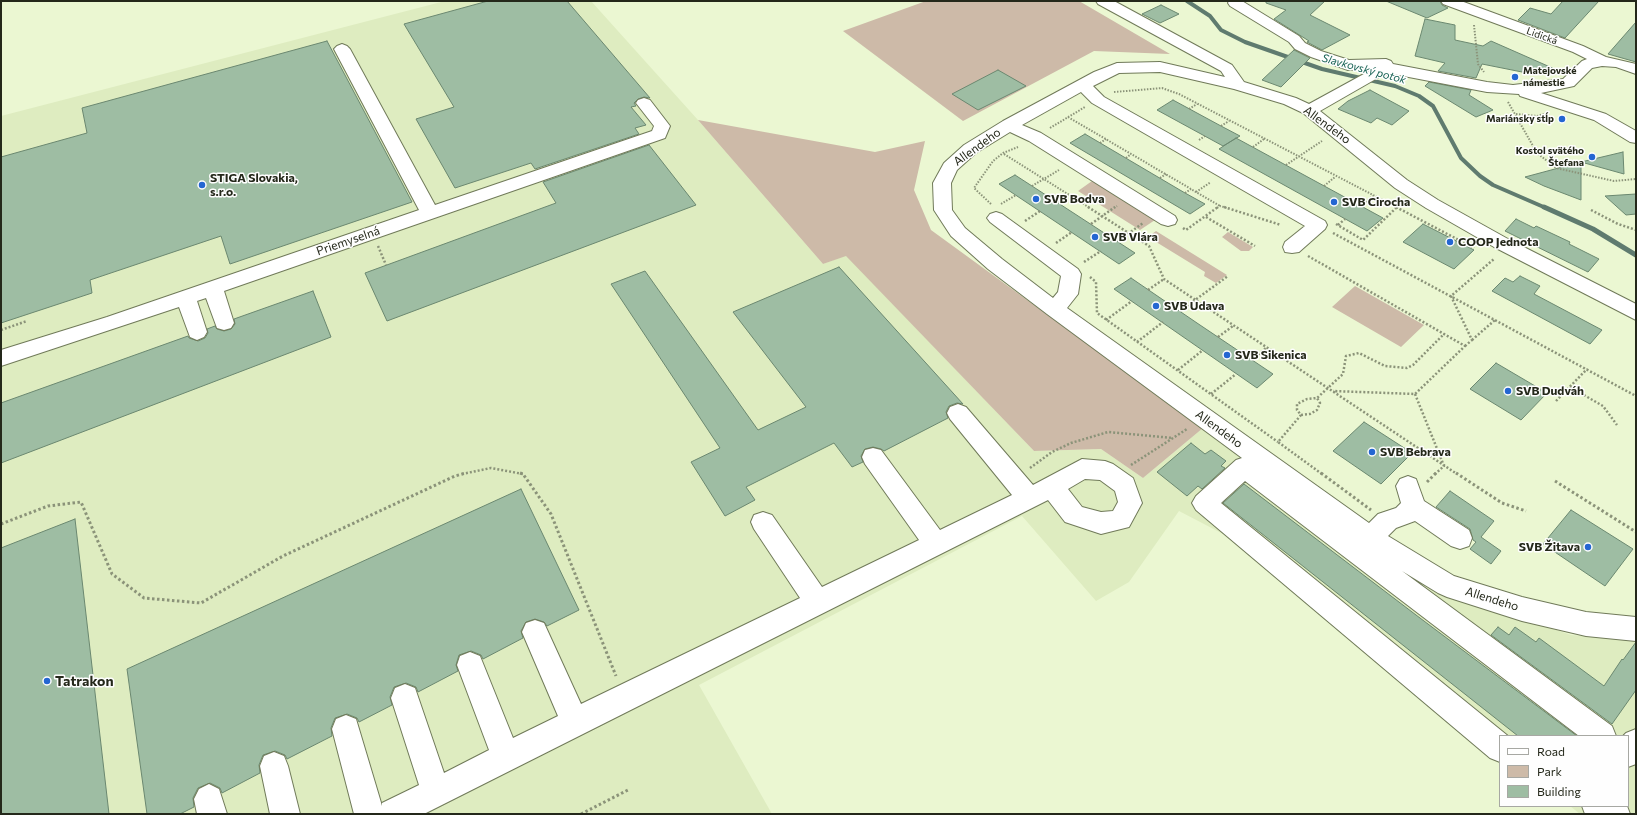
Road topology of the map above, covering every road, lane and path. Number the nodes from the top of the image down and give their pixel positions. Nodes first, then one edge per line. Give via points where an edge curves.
1 (1103, 1) edge
2 (1448, 1) edge
3 (1235, 3) dead end
4 (1474, 21) dead end
5 (342, 49) dead end
6 (1602, 61) junction
7 (1636, 69) edge
8 (1418, 72) junction
9 (1487, 74) dead end
10 (1568, 83) junction
11 (1083, 85) junction
12 (1238, 85) junction
13 (1509, 93) junction
14 (1098, 100) junction
15 (644, 103) dead end
16 (1197, 104) junction
17 (1189, 109) dead end
18 (1309, 110) junction
19 (1068, 117) junction
20 (1600, 117) junction
21 (1229, 121) junction
22 (1009, 125) junction
23 (1221, 126) dead end
24 (1035, 137) junction
25 (1636, 138) edge
26 (1106, 139) junction
27 (1264, 139) junction
28 (1100, 143) dead end
29 (1253, 148) dead end
30 (1003, 153) junction
31 (1132, 154) junction
32 (1298, 157) junction
33 (1126, 158) dead end
34 (1286, 165) dead end
35 (1052, 174) dead end
36 (1166, 174) junction
37 (1335, 176) junction
38 (1160, 178) dead end
39 (1044, 179) junction
40 (1636, 179) edge
41 (1032, 186) dead end
42 (1324, 186) dead end
43 (1191, 189) junction
44 (1185, 193) dead end
45 (1016, 195) dead end
46 (1068, 195) junction
47 (1373, 196) junction
48 (1057, 202) dead end
49 (1220, 206) junction
50 (1361, 206) dead end
51 (1591, 210) dead end
52 (1040, 211) dead end
53 (1110, 211) dead end
54 (430, 213) junction
55 (1102, 216) junction
56 (1206, 217) junction
57 (996, 218) dead end
58 (1346, 219) dead end
59 (1168, 220) joint
60 (1019, 224) dead end
61 (1091, 224) dead end
62 (1338, 226) dead end
63 (1136, 227) dead end
64 (1313, 229) junction
65 (1636, 230) edge
66 (1072, 232) dead end
67 (1129, 233) junction
68 (1118, 241) dead end
69 (377, 245) dead end
70 (1255, 246) dead end
71 (1050, 247) dead end
72 (1292, 247) joint
73 (1101, 251) dead end
74 (1478, 251) dead end
75 (1491, 257) dead end
76 (1083, 263) dead end
77 (386, 266) dead end
78 (1086, 275) dead end
79 (1228, 276) dead end
80 (1164, 280) junction
81 (212, 288) junction
82 (1148, 290) dead end
83 (1451, 296) junction
84 (186, 297) junction
85 (1132, 301) dead end
86 (1194, 301) junction
87 (1054, 309) junction
88 (1180, 311) dead end
89 (1636, 313) edge
90 (1106, 320) junction
91 (1495, 320) junction
92 (27, 321) dead end
93 (1163, 322) dead end
94 (224, 323) dead end
95 (1233, 326) junction
96 (1, 330) edge
97 (197, 332) dead end
98 (1444, 334) junction
99 (1218, 337) dead end
100 (1472, 340) junction
101 (1137, 342) junction
102 (1465, 346) junction
103 (1266, 348) junction
104 (1203, 350) dead end
105 (1, 358) edge
106 (1252, 360) dead end
107 (1587, 369) junction
108 (1178, 370) junction
109 (1236, 374) dead end
110 (1327, 387) junction
111 (1570, 387) junction
112 (1333, 391) junction
113 (1211, 394) junction
114 (1415, 394) junction
115 (1636, 396) edge
116 (1317, 398) junction
117 (1556, 402) dead end
118 (958, 413) dead end
119 (1301, 415) junction
120 (1204, 418) junction
121 (1617, 424) dead end
122 (1173, 438) junction
123 (1278, 442) junction
124 (873, 457) dead end
125 (1246, 458) junction
126 (1444, 466) junction
127 (1116, 478) junction
128 (1555, 481) dead end
129 (1052, 487) junction
130 (1022, 490) junction
131 (1411, 496) junction
132 (1526, 511) dead end
133 (1387, 521) junction
134 (764, 522) dead end
135 (1, 524) edge
136 (1636, 532) edge
137 (1370, 538) junction
138 (1460, 538) dead end
139 (936, 544) junction
140 (1446, 585) junction
141 (818, 602) junction
142 (1455, 626) junction
143 (1636, 629) edge
144 (535, 632) dead end
145 (470, 665) dead end
146 (625, 697) junction
147 (405, 698) dead end
148 (575, 723) junction
149 (346, 729) dead end
150 (1601, 735) edge
151 (1636, 743) edge
152 (1499, 747) edge
153 (1629, 753) edge
154 (506, 757) junction
155 (274, 766) dead end
156 (628, 790) dead end
157 (436, 792) junction
158 (1599, 807) edge
159 (285, 814) edge
160 (369, 814) edge
161 (394, 814) edge
162 (581, 814) edge
163 (1615, 814) edge

1 - 12 street via 1227,68
2 - 6 street, Lidická via 1578,49
3 - 8 street via 1316,54 1353,65 1406,64 1417,67
4 - 9 path via 1478,64
5 - 54 street
6 - 7 street, Lidická
6 - 10 street via 1587,64
8 - 13 street
8 - 18 street via 1393,69 1376,73
10 - 13 street
10 - 20 street
11 - 12 street, Allendeho via 1117,68 1160,67
11 - 14 street
11 - 22 street, Allendeho
12 - 18 street, Allendeho via 1290,101
13 - 20 street via 1556,102
13 - 40 path via 1537,153 1556,168 1614,181
14 - 16 path via 1116,90 1162,88
14 - 19 path
14 - 64 street
15 - 54 street, Priemyselná via 662,126 659,134
16 - 17 path
16 - 21 path
18 - 89 street, Allendeho via 1402,184 1432,204
19 - 24 path
19 - 26 path
20 - 25 street
21 - 23 path
21 - 27 path
22 - 24 street, Allendeho
22 - 87 street, Allendeho via 970,149 950,167 942,183 943,210 958,232
24 - 30 path
24 - 59 street, Allendeho
26 - 28 path
26 - 31 path
27 - 29 path
27 - 32 path
30 - 39 path
30 - 45 path via 993,161 974,188 996,207
31 - 33 path
31 - 36 path
32 - 34 path
32 - 37 path
35 - 39 path
36 - 38 path
36 - 43 path
37 - 42 path
37 - 47 path
39 - 41 path
39 - 46 path
43 - 44 path
43 - 49 path
46 - 48 path
46 - 55 path
47 - 50 path
47 - 74 path
49 - 56 path
49 - 64 path
51 - 65 path
52 - 60 path
53 - 55 path
54 - 81 street, Priemyselná
55 - 61 path
55 - 67 path
56 - 59 path via 1186,230
56 - 70 path
57 - 87 street via 1070,274 1068,294
58 - 62 path
63 - 67 path
64 - 72 street
64 - 83 path
66 - 71 path
67 - 68 path
67 - 80 path via 1149,246
69 - 77 path
72 - 98 path
73 - 76 path
75 - 83 path via 1495,260
78 - 90 path via 1096,282 1097,313
79 - 86 path
80 - 82 path
80 - 86 path
81 - 84 street, Priemyselná
81 - 94 street
83 - 91 path
83 - 100 path
84 - 97 street
84 - 105 street, Priemyselná
85 - 90 path
86 - 88 path
86 - 95 path
87 - 120 street, Allendeho
90 - 101 path
91 - 100 path
91 - 107 path
92 - 96 path
93 - 101 path
95 - 99 path
95 - 103 path
98 - 102 path
98 - 110 path via 1407,368 1393,368 1359,353 1350,354 1345,358 1343,374
100 - 102 path
101 - 108 path
102 - 114 path
103 - 106 path
103 - 110 path
104 - 108 path
107 - 111 path
107 - 115 path
108 - 113 path
109 - 113 path
110 - 112 path
110 - 116 path
111 - 117 path
111 - 121 path via 1603,406
112 - 114 path
112 - 126 path
113 - 123 path
114 - 126 path
116 - 119 path via 1320,404 1317,410
116 - 119 path via 1306,399 1297,404 1297,410
118 - 130 street
119 - 123 path
120 - 122 path
120 - 125 street, Allendeho
122 - 127 path via 1146,454
122 - 130 path via 1108,432 1071,443 1052,452
123 - 133 path
124 - 139 street
125 - 137 street, Allendeho
125 - 142 street
125 - 152 street via 1204,503
126 - 131 path
126 - 132 path via 1502,503
127 - 129 street via 1105,471 1082,469
127 - 129 street via 1126,485 1130,503 1120,520 1100,523 1074,515
128 - 136 path
129 - 130 street
130 - 139 street
131 - 133 street via 1404,515
131 - 138 street
133 - 137 street
134 - 141 street
135 - 146 path via 48,506 81,502 112,574 144,598 201,603 282,556 455,476 491,468 522,474 551,514
137 - 140 street, Allendeho
139 - 141 street
140 - 142 street
140 - 143 street, Allendeho via 1522,609 1572,620
141 - 146 street
142 - 150 street
144 - 148 street
145 - 154 street
146 - 148 street
147 - 157 street
148 - 154 street
149 - 160 street
151 - 153 street
154 - 157 street
155 - 159 street
156 - 162 path
157 - 161 street
158 - 163 street

